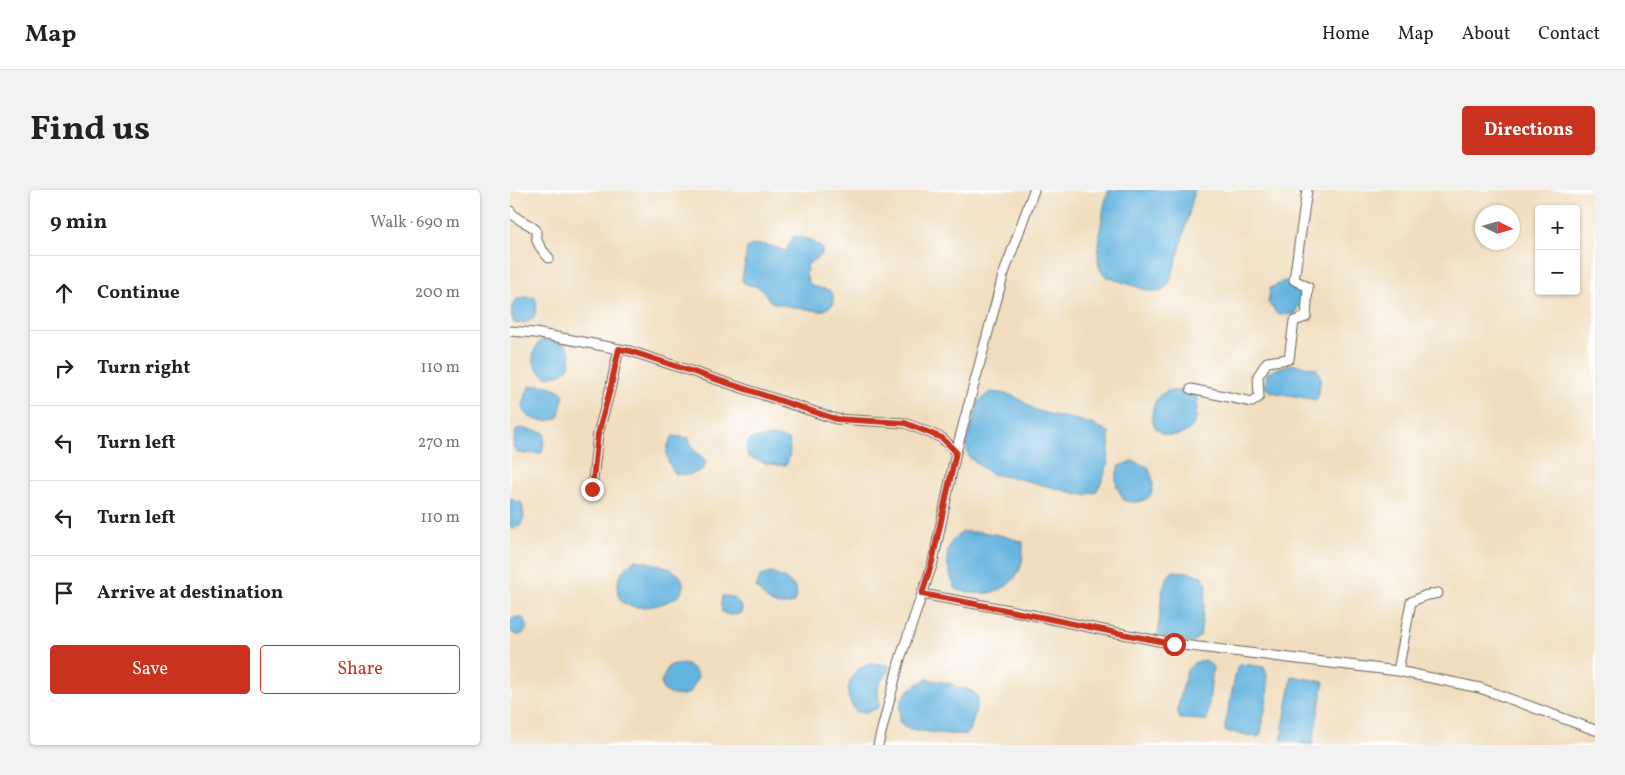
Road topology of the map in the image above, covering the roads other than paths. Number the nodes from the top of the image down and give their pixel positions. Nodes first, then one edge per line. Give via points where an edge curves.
1 (1034, 190) edge
2 (1307, 190) edge
3 (510, 211) edge
4 (549, 258) dead end
5 (510, 331) edge
6 (619, 349) junction
7 (1191, 388) dead end
8 (956, 452) junction
9 (592, 489) dead end
10 (1438, 593) dead end
11 (922, 594) junction
12 (1398, 671) junction
13 (1595, 730) edge
14 (878, 745) edge

1 - 8 street via 1003,276
2 - 7 street via 1294,280 1308,286 1306,317 1294,321 1289,359 1268,362 1258,376 1259,397 1252,402
3 - 4 street via 516,219 536,230 540,247
5 - 6 street
6 - 8 street via 836,419 905,423 942,438
6 - 9 street via 598,434
8 - 11 street
10 - 12 street via 1411,602
11 - 12 street via 1174,644
11 - 14 street via 900,659
12 - 13 street via 1480,688

